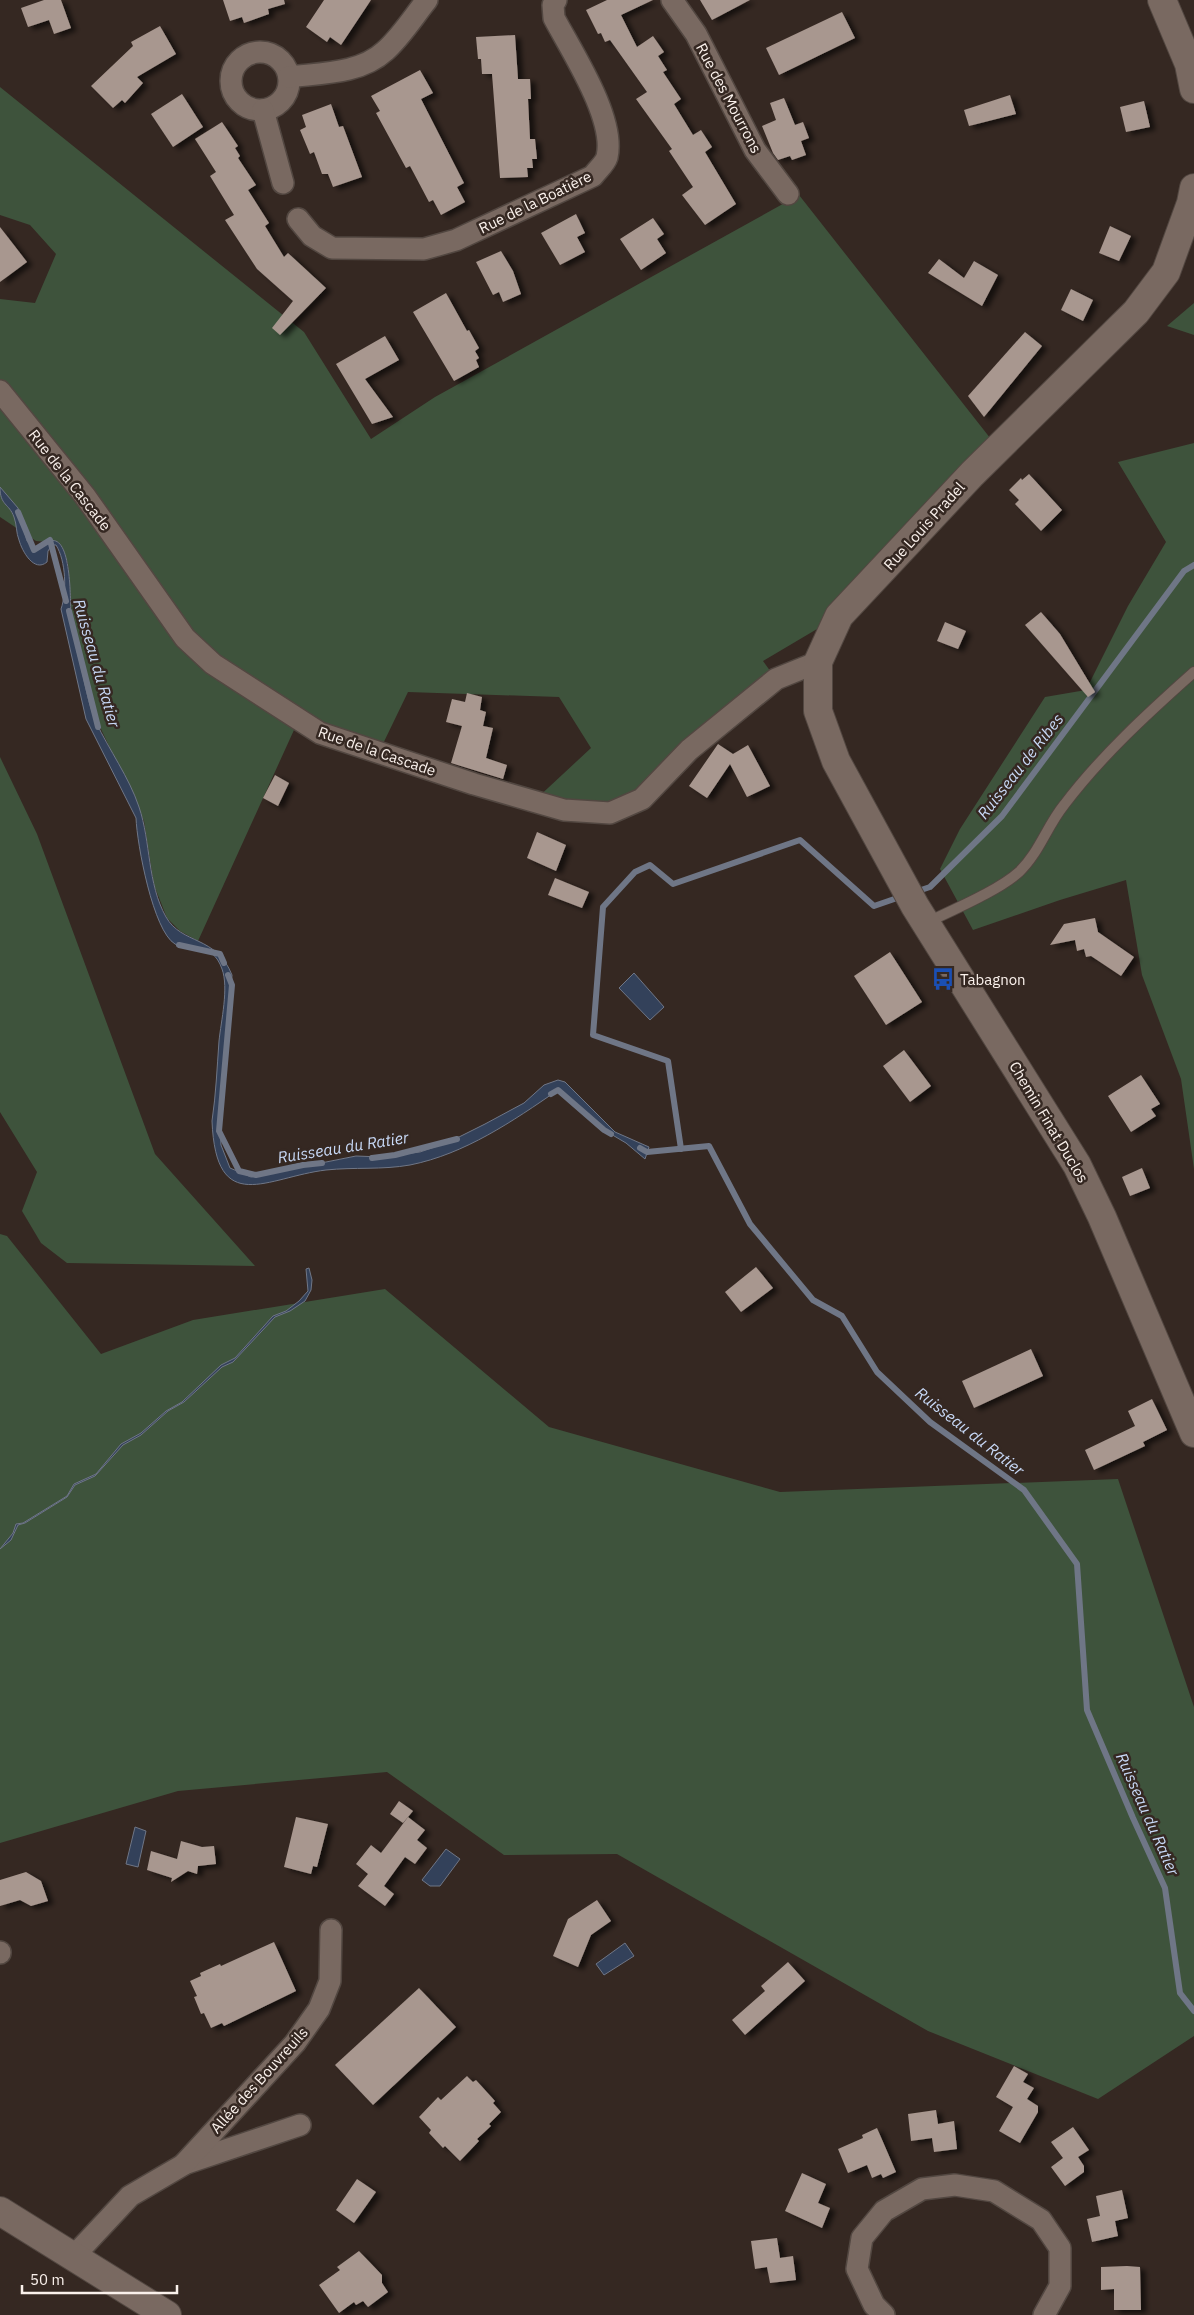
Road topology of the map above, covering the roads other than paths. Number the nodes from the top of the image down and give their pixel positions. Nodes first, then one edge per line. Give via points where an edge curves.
1 (428, 0) edge
2 (556, 0) edge
3 (672, 0) edge
4 (1162, 0) edge
5 (289, 77) junction
6 (1194, 89) edge
7 (263, 110) junction
8 (284, 183) dead end
9 (1194, 188) edge
10 (788, 194) dead end
11 (298, 219) dead end
12 (0, 391) edge
13 (818, 662) junction
14 (1194, 672) edge
15 (921, 914) junction
16 (1194, 1434) edge
17 (331, 1930) dead end
18 (300, 2125) dead end
19 (183, 2165) junction
20 (0, 2211) edge
21 (73, 2257) junction
22 (167, 2315) edge
23 (884, 2315) edge
24 (1044, 2315) edge

1 - 5 street via 386,51 368,64 348,70
2 - 11 street, Rue de la Boatière via 554,18 603,114 609,139 607,160 593,176 456,240 424,248 332,248 312,236
3 - 10 street, Rue des Mourrons via 696,34 755,150
4 - 6 main road via 1189,64
5 - 7 street via 286,95 272,108
5 - 7 street via 280,60 263,52 244,57 237,63 233,72 233,92 245,106
7 - 8 street
9 - 13 main road, Rue Louis Pradel via 1166,272 1136,312 972,474 839,616
12 - 13 street, Rue de la Cascade via 85,496 185,638 213,664 320,733 564,810 610,814 642,799 689,750 776,679
13 - 15 main road, Rue Louis Pradel via 818,711 836,761
14 - 15 lane via 1096,766 1062,807 1038,848 1019,872 984,894
15 - 16 main road, Chemin Finat Duclos via 1077,1165
17 - 19 street, Allée des Bouvreuils via 330,1981 319,2010 295,2043
18 - 19 street, Allée des Bouvreuils
19 - 21 street, Allée des Bouvreuils via 130,2196
20 - 21 main road
21 - 22 main road
23 - 24 street via 874,2305 857,2269 862,2238 884,2211 922,2189 955,2185 994,2191 1041,2220 1060,2248 1060,2286

